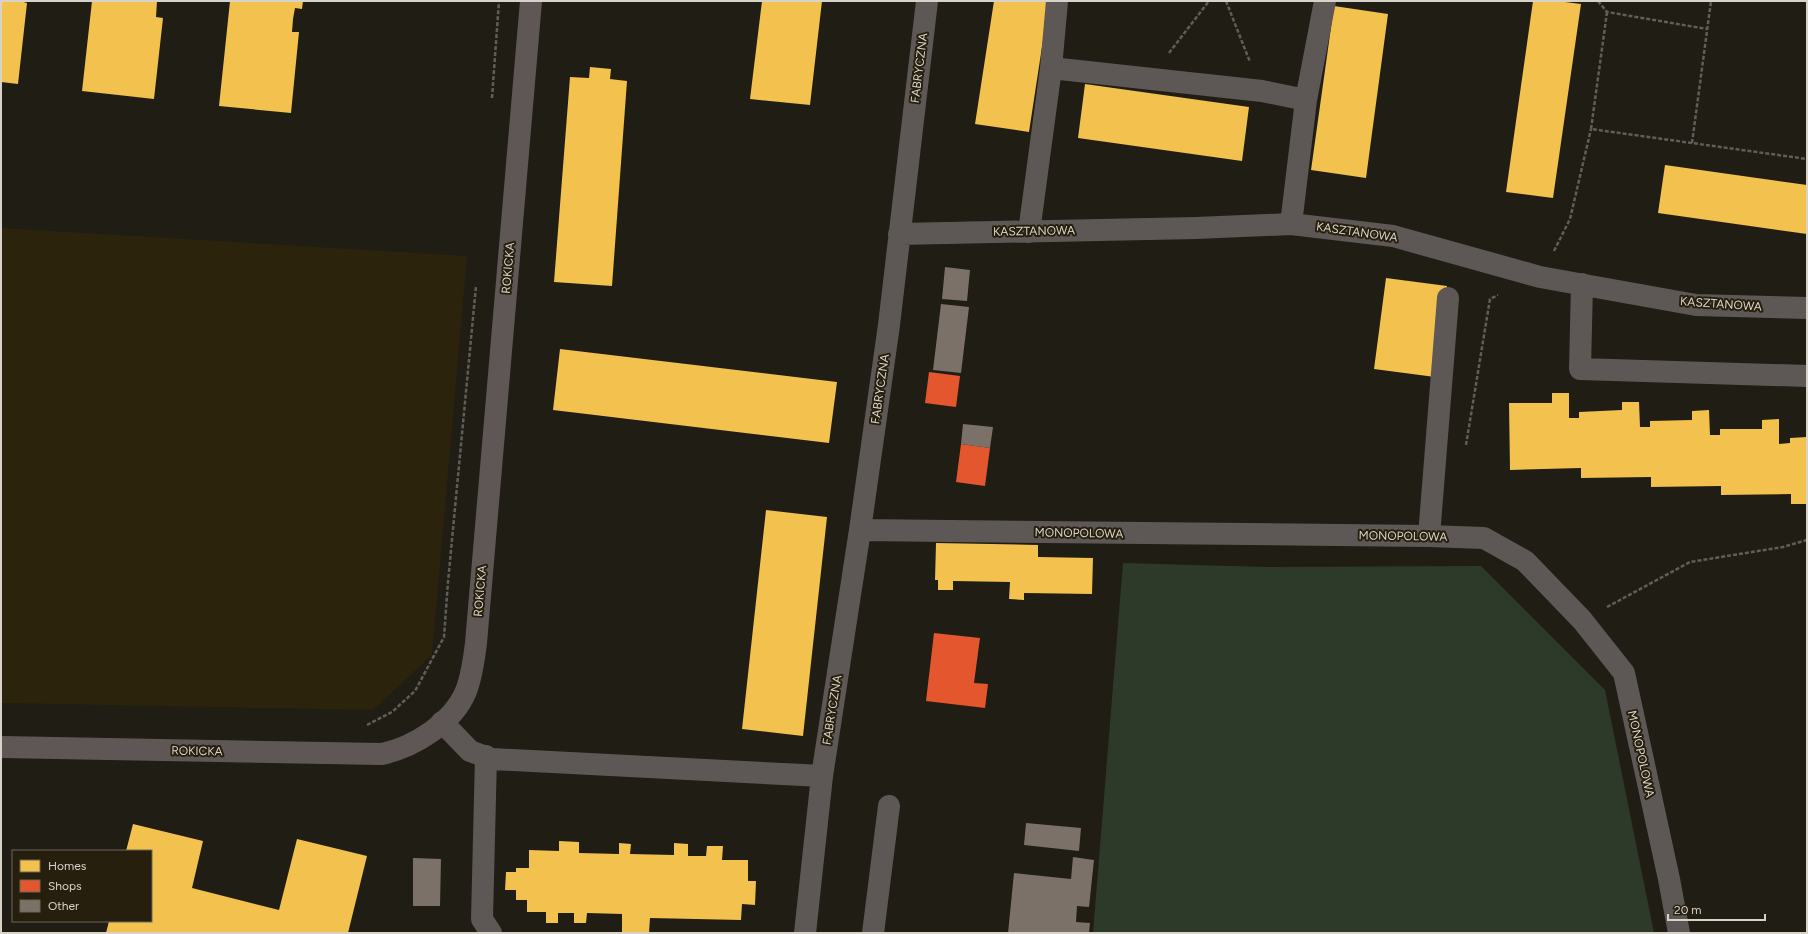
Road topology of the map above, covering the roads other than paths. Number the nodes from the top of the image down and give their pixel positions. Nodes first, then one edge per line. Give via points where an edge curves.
1 (531, 1) edge
2 (928, 1) edge
3 (1057, 1) edge
4 (1325, 1) edge
5 (1051, 68) junction
6 (1306, 100) junction
7 (1291, 224) junction
8 (1029, 232) junction
9 (899, 234) junction
10 (1582, 284) junction
11 (1448, 298) dead end
12 (1807, 308) edge
13 (1807, 376) edge
14 (860, 530) junction
15 (1429, 536) junction
16 (442, 722) junction
17 (1, 747) edge
18 (486, 756) junction
19 (822, 776) junction
20 (889, 806) dead end
21 (491, 933) edge
22 (805, 933) edge
23 (873, 933) edge
24 (1679, 933) edge

1 - 16 main road, ROKICKA via 476,642 466,692
2 - 9 street, FABRYCZNA
3 - 5 street
4 - 6 street
5 - 6 street via 1262,91
5 - 8 street
6 - 7 street
7 - 8 street, KASZTANOWA
7 - 10 street, KASZTANOWA via 1394,236 1540,277
8 - 9 street, KASZTANOWA
9 - 14 street, FABRYCZNA
10 - 12 street, KASZTANOWA via 1696,305
10 - 13 street via 1580,369
11 - 15 street
14 - 15 street, MONOPOLOWA
14 - 19 street, FABRYCZNA
15 - 24 street, MONOPOLOWA via 1484,538 1524,561 1582,620 1624,673
16 - 17 main road, ROKICKA via 414,744 382,754
16 - 18 street via 470,750
18 - 19 street via 492,759
18 - 21 street via 482,919
19 - 22 street, FABRYCZNA
20 - 23 street

